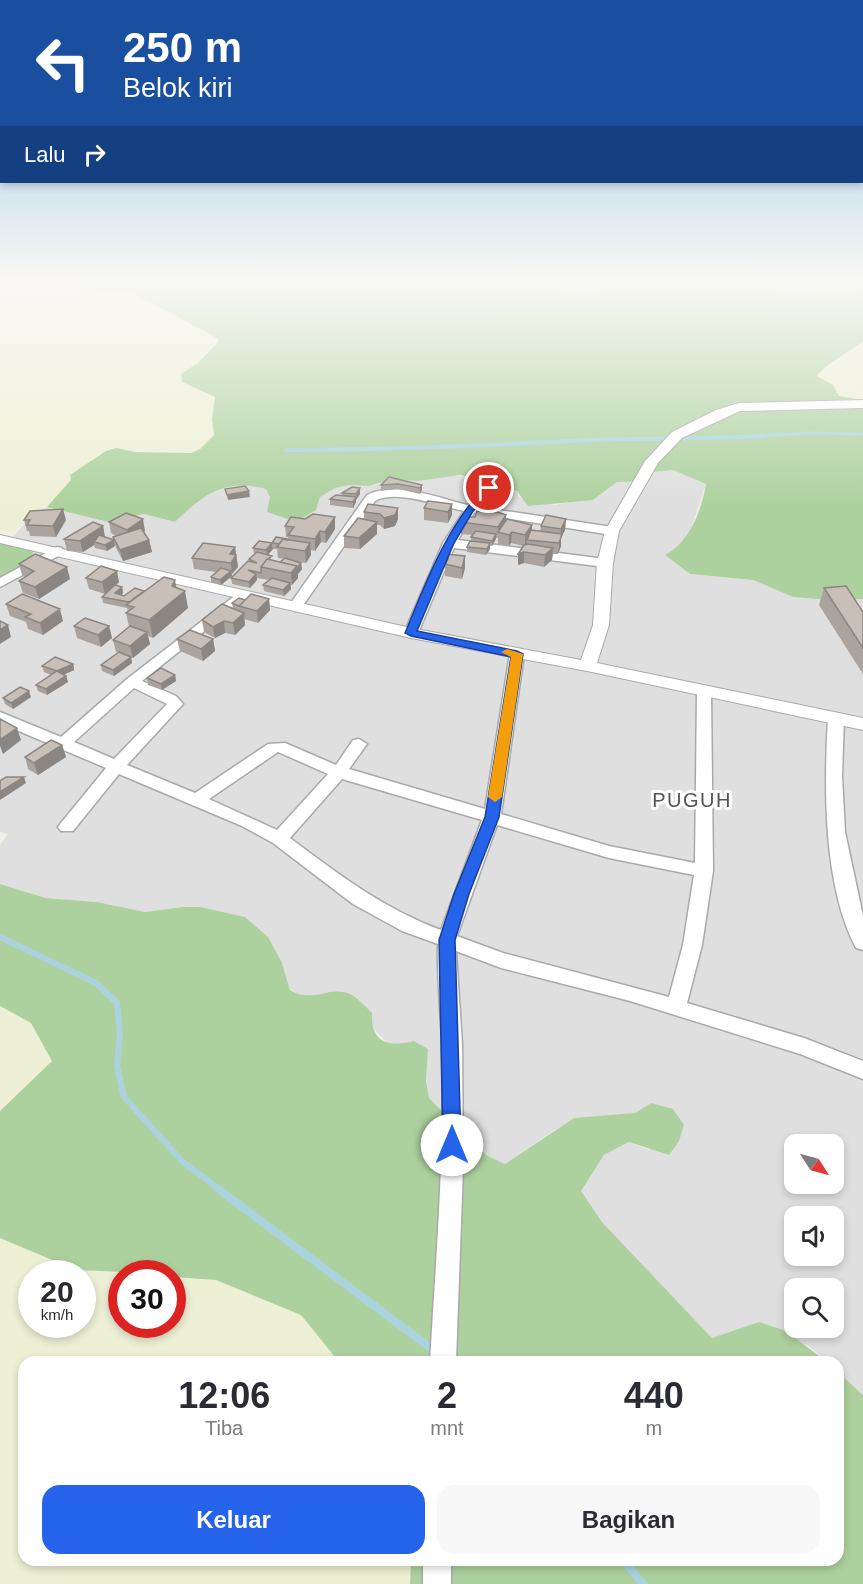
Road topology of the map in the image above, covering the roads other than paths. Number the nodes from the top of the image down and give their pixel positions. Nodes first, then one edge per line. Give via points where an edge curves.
1 (863, 404) edge
2 (489, 488) dead end
3 (469, 509) junction
4 (612, 531) junction
5 (0, 539) edge
6 (449, 543) junction
7 (57, 551) junction
8 (605, 563) junction
9 (0, 583) edge
10 (241, 595) junction
11 (295, 607) junction
12 (411, 633) junction
13 (517, 654) junction
14 (587, 666) junction
15 (132, 682) junction
16 (704, 692) junction
17 (0, 717) edge
18 (836, 718) junction
19 (863, 724) edge
20 (64, 743) junction
21 (359, 744) dead end
22 (116, 767) junction
23 (339, 772) junction
24 (197, 799) junction
25 (492, 817) junction
26 (67, 827) dead end
27 (279, 839) junction
28 (704, 871) junction
29 (447, 940) junction
30 (863, 943) edge
31 (675, 1007) junction
32 (863, 1070) edge
33 (442, 1356) edge
34 (438, 1566) edge
35 (437, 1584) edge

1 - 4 street via 739,407 720,413 673,439 652,461
2 - 3 street
3 - 4 street
3 - 6 street
3 - 11 street via 400,493 377,494
4 - 8 street
5 - 7 street
6 - 8 street
6 - 12 street
7 - 9 street
7 - 10 street
8 - 14 street via 601,625
10 - 11 street
10 - 15 street
11 - 12 street
12 - 13 street
13 - 14 street
13 - 25 street
14 - 16 street
15 - 20 street
15 - 22 street via 175,704
16 - 18 street
16 - 28 street
17 - 20 street
18 - 19 street
18 - 30 street via 832,801 835,828 849,908
20 - 22 street
21 - 23 street
22 - 24 street
22 - 26 street
23 - 24 street via 274,747
23 - 25 street
23 - 27 street
24 - 27 street
25 - 28 street via 609,852
25 - 29 street
27 - 29 street via 374,909
28 - 31 street via 693,945
29 - 31 street via 501,960 591,981
29 - 33 street via 452,1168
31 - 32 street via 804,1047
34 - 35 street

